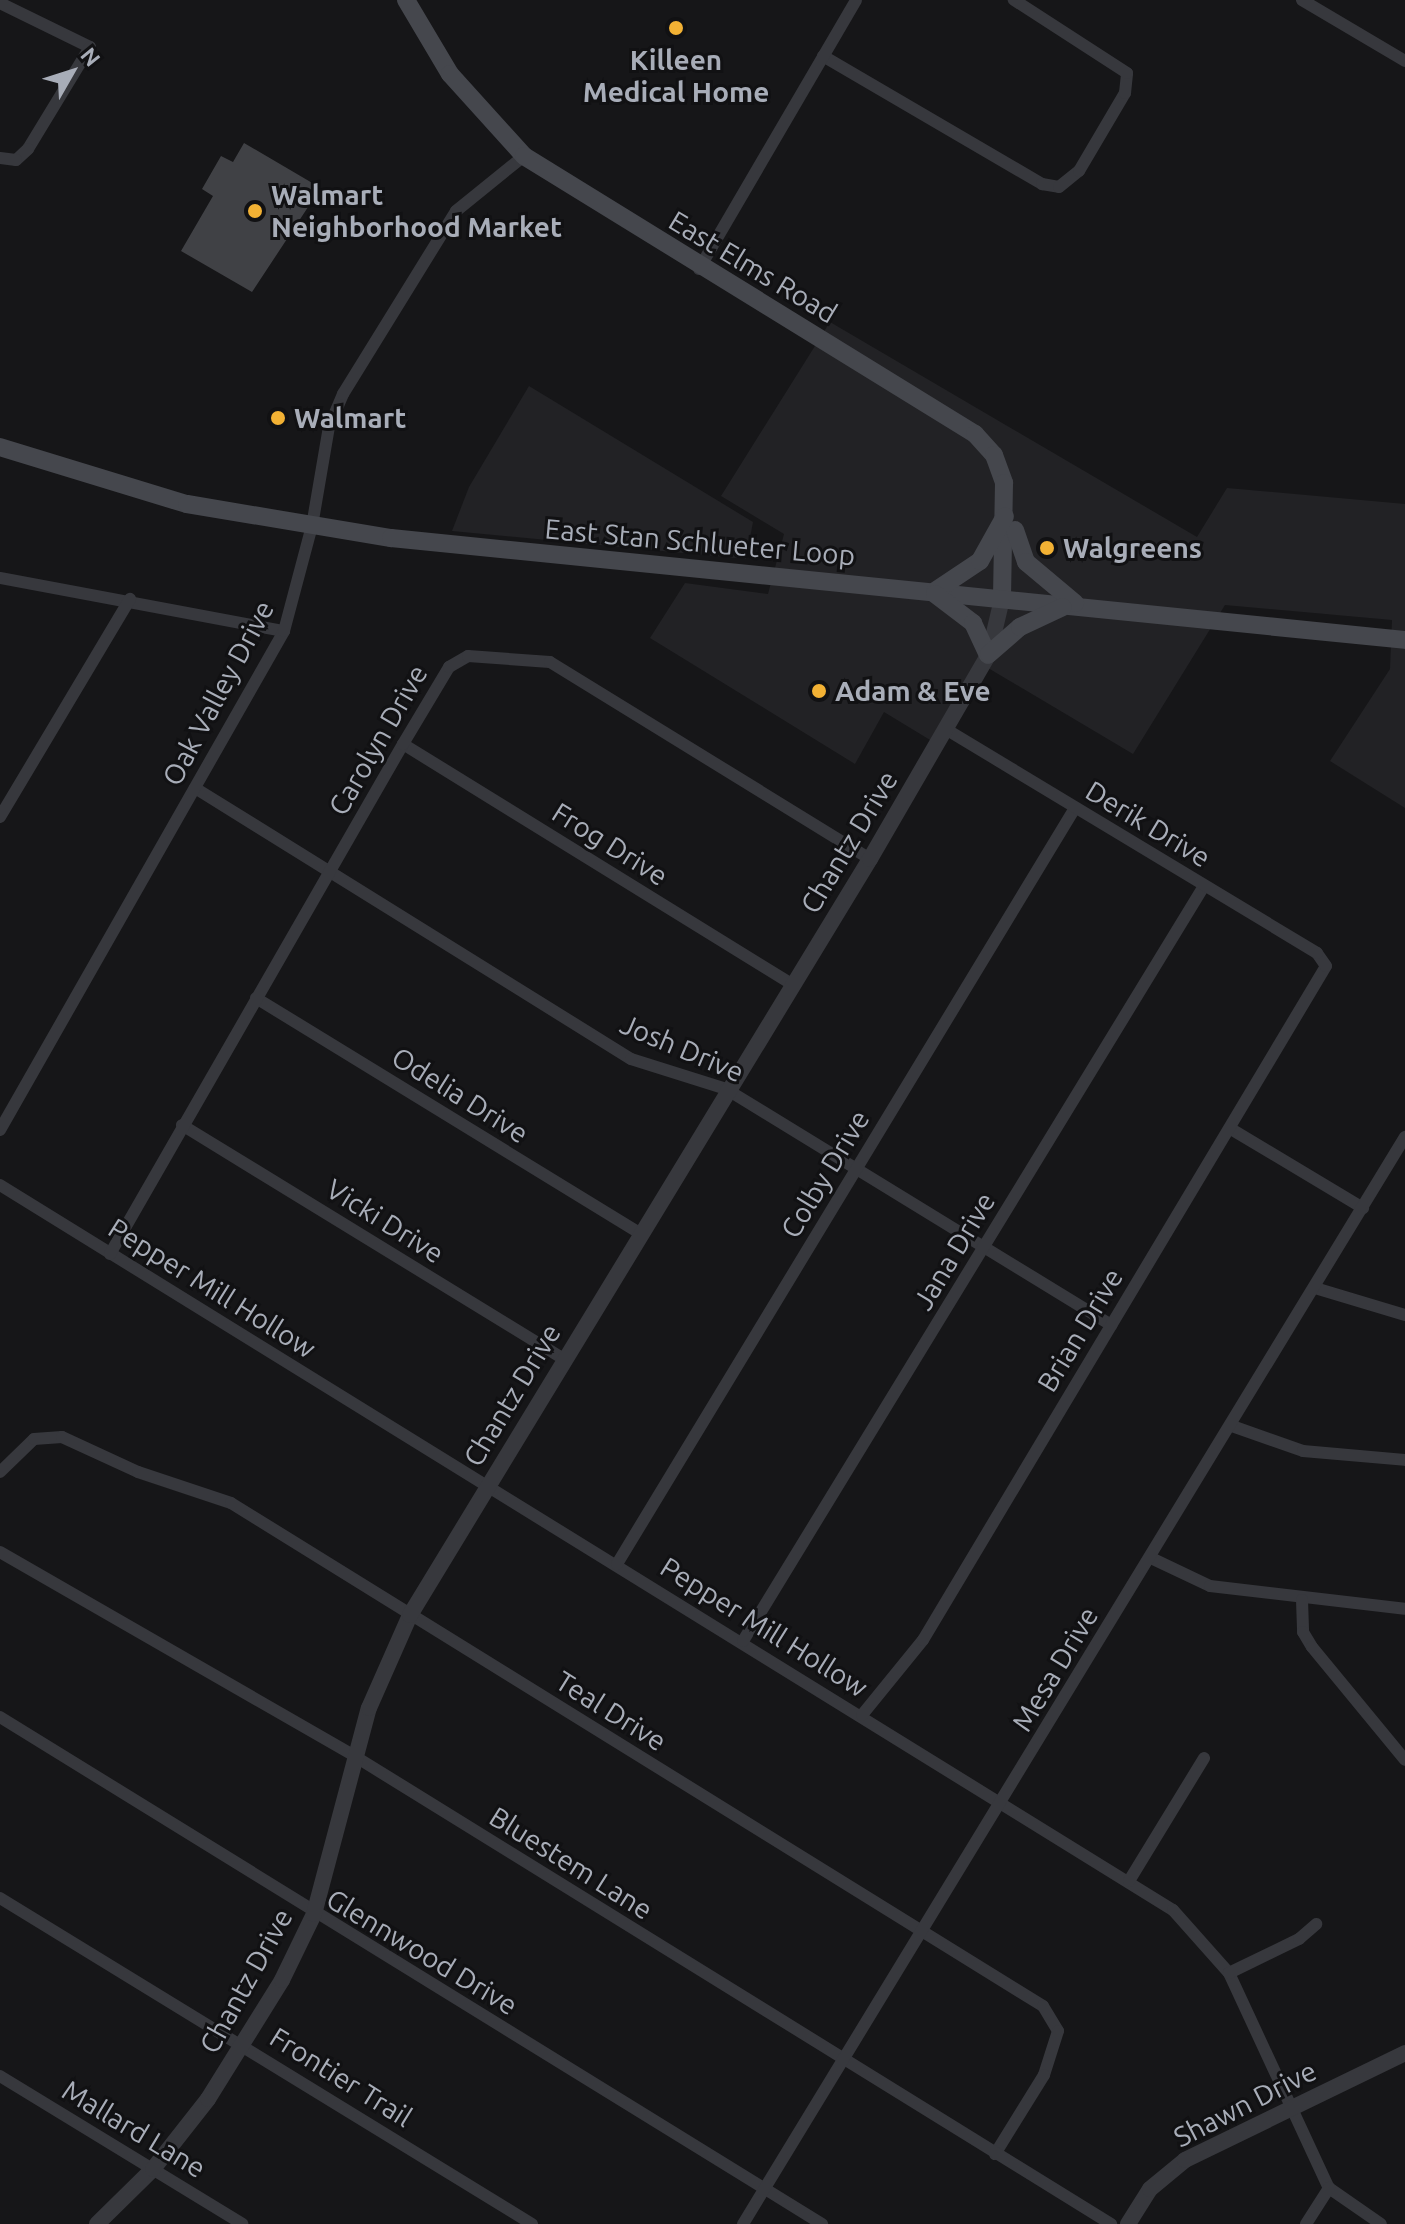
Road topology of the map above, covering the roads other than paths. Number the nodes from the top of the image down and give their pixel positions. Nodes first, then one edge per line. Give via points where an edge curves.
1 (406, 0) edge
2 (856, 0) edge
3 (1014, 0) edge
4 (1302, 0) edge
5 (0, 3) edge
6 (1405, 45) edge
7 (823, 56) junction
8 (1400, 57) edge
9 (524, 156) junction
10 (0, 158) edge
11 (699, 269) junction
12 (0, 447) edge
13 (1007, 513) junction
14 (312, 526) junction
15 (0, 578) edge
16 (933, 592) junction
17 (130, 599) junction
18 (1002, 599) junction
19 (1074, 605) junction
20 (284, 631) junction
21 (1405, 640) edge
22 (988, 654) junction
23 (946, 729) junction
24 (403, 744) junction
25 (195, 788) junction
26 (1075, 808) junction
27 (0, 817) edge
28 (870, 859) junction
29 (330, 873) junction
30 (1204, 886) junction
31 (1324, 961) joint
32 (793, 985) junction
33 (256, 998) junction
34 (726, 1089) junction
35 (182, 1125) junction
36 (1231, 1129) junction
37 (0, 1130) edge
38 (1403, 1144) edge
39 (856, 1169) junction
40 (0, 1185) edge
41 (1363, 1208) junction
42 (639, 1233) junction
43 (985, 1246) junction
44 (110, 1254) junction
45 (1315, 1288) junction
46 (1405, 1315) edge
47 (1111, 1325) junction
48 (564, 1359) junction
49 (1232, 1426) junction
50 (1405, 1460) edge
51 (0, 1472) edge
52 (488, 1486) junction
53 (0, 1552) edge
54 (1151, 1558) junction
55 (617, 1564) junction
56 (1302, 1600) junction
57 (1405, 1609) edge
58 (410, 1615) junction
59 (743, 1641) junction
60 (862, 1715) junction
61 (0, 1717) edge
62 (356, 1757) junction
63 (1204, 1758) dead end
64 (1405, 1760) edge
65 (1003, 1803) junction
66 (1129, 1881) junction
67 (0, 1898) edge
68 (314, 1914) junction
69 (1316, 1924) dead end
70 (925, 1933) junction
71 (1229, 1973) junction
72 (244, 2045) junction
73 (1405, 2053) edge
74 (844, 2062) junction
75 (0, 2076) edge
76 (1293, 2109) junction
77 (995, 2154) junction
78 (153, 2169) junction
79 (765, 2188) junction
80 (1329, 2188) junction
81 (97, 2224) edge
82 (242, 2224) edge
83 (532, 2224) edge
84 (743, 2224) edge
85 (822, 2224) edge
86 (1111, 2224) edge
87 (1128, 2224) edge
88 (1306, 2224) edge
89 (1381, 2224) edge

1 - 9 main road, East Elms Road via 450,74
2 - 7 street
3 - 7 street via 1127,73 1125,93 1087,158 1072,180 1059,187 1042,184
4 - 8 street
5 - 10 street via 90,47 16,160
6 - 8 street
7 - 11 street
9 - 11 main road, East Elms Road
9 - 14 street, Oak Valley Drive via 456,211 343,394 329,427
11 - 13 main road, East Elms Road via 975,434 1000,469
12 - 14 main road, East Stan Schlueter Loop via 187,504
13 - 16 main road via 980,561
13 - 18 main road, East Elms Road
13 - 19 main road via 1026,562
14 - 16 main road, East Stan Schlueter Loop
14 - 20 street, Oak Valley Drive
15 - 17 street
16 - 18 main road, East Stan Schlueter Loop
16 - 22 main road via 973,623
17 - 20 street
17 - 27 street
18 - 19 main road, East Stan Schlueter Loop
18 - 22 street, Chantz Drive
19 - 21 main road, East Stan Schlueter Loop
19 - 22 main road via 1044,613
20 - 25 street, Oak Valley Drive
22 - 23 street, Chantz Drive
23 - 26 street, Derik Drive
23 - 28 street, Chantz Drive
24 - 28 street, Carolyn Drive via 449,667 468,656 550,662
24 - 29 street, Carolyn Drive
24 - 32 street, Frog Drive
25 - 29 street, Josh Drive
25 - 37 street, Oak Valley Drive
26 - 30 street, Derik Drive
26 - 39 street, Colby Drive
28 - 32 street, Chantz Drive
29 - 33 street, Carolyn Drive
29 - 34 street, Josh Drive via 631,1059
30 - 31 street, Derik Drive
30 - 43 street, Jana Drive
31 - 36 street, Brian Drive
32 - 34 street, Chantz Drive
33 - 35 street, Carolyn Drive
33 - 42 street, Odelia Drive
34 - 39 street, Josh Drive
34 - 42 street, Chantz Drive
35 - 44 street, Carolyn Drive
35 - 48 street, Vicki Drive
36 - 41 street
36 - 47 street, Brian Drive
38 - 41 street, Mesa Drive
39 - 43 street, Josh Drive
39 - 55 street, Colby Drive
40 - 44 street, Pepper Mill Hollow
41 - 45 street, Mesa Drive
42 - 48 street, Chantz Drive
43 - 47 street, Josh Drive
43 - 59 street, Jana Drive
44 - 52 street, Pepper Mill Hollow
45 - 46 street
45 - 49 street, Mesa Drive
47 - 60 street, Brian Drive via 923,1640
48 - 52 street, Chantz Drive
49 - 50 street via 1303,1451
49 - 54 street, Mesa Drive
51 - 58 street, Teal Drive via 34,1439 62,1437 138,1472 213,1494
52 - 55 street, Pepper Mill Hollow
52 - 58 street, Chantz Drive
53 - 62 street, Bluestem Lane
54 - 56 street via 1210,1586
54 - 65 street, Mesa Drive
55 - 59 street, Pepper Mill Hollow
56 - 57 street
56 - 64 street via 1303,1632 1312,1647
58 - 62 street, Chantz Drive via 369,1708
58 - 70 street, Teal Drive
59 - 60 street, Pepper Mill Hollow
60 - 65 street, Pepper Mill Hollow
61 - 68 street, Glennwood Drive
62 - 68 street, Chantz Drive
62 - 74 street, Bluestem Lane
63 - 66 street
65 - 66 street, Pepper Mill Hollow
65 - 70 street, Mesa Drive
66 - 71 street, Pepper Mill Hollow via 1191,1927
67 - 72 street, Frontier Trail
68 - 72 street, Chantz Drive
68 - 79 street, Glennwood Drive
69 - 71 street via 1299,1939
70 - 74 street, Mesa Drive
70 - 77 street, Teal Drive via 1043,2006 1058,2031 1044,2075
71 - 76 street, Pepper Mill Hollow
72 - 78 street, Chantz Drive
72 - 83 street, Frontier Trail
73 - 76 street, Shawn Drive
74 - 77 street, Bluestem Lane
74 - 79 street, Mesa Drive
75 - 78 street, Mallard Lane
76 - 80 street, Pepper Mill Hollow
76 - 87 street, Shawn Drive via 1185,2160 1150,2189
77 - 86 street, Bluestem Lane
78 - 81 street, Chantz Drive
78 - 82 street, Mallard Lane
79 - 84 street, Mesa Drive
79 - 85 street, Glennwood Drive
80 - 88 street
80 - 89 street

